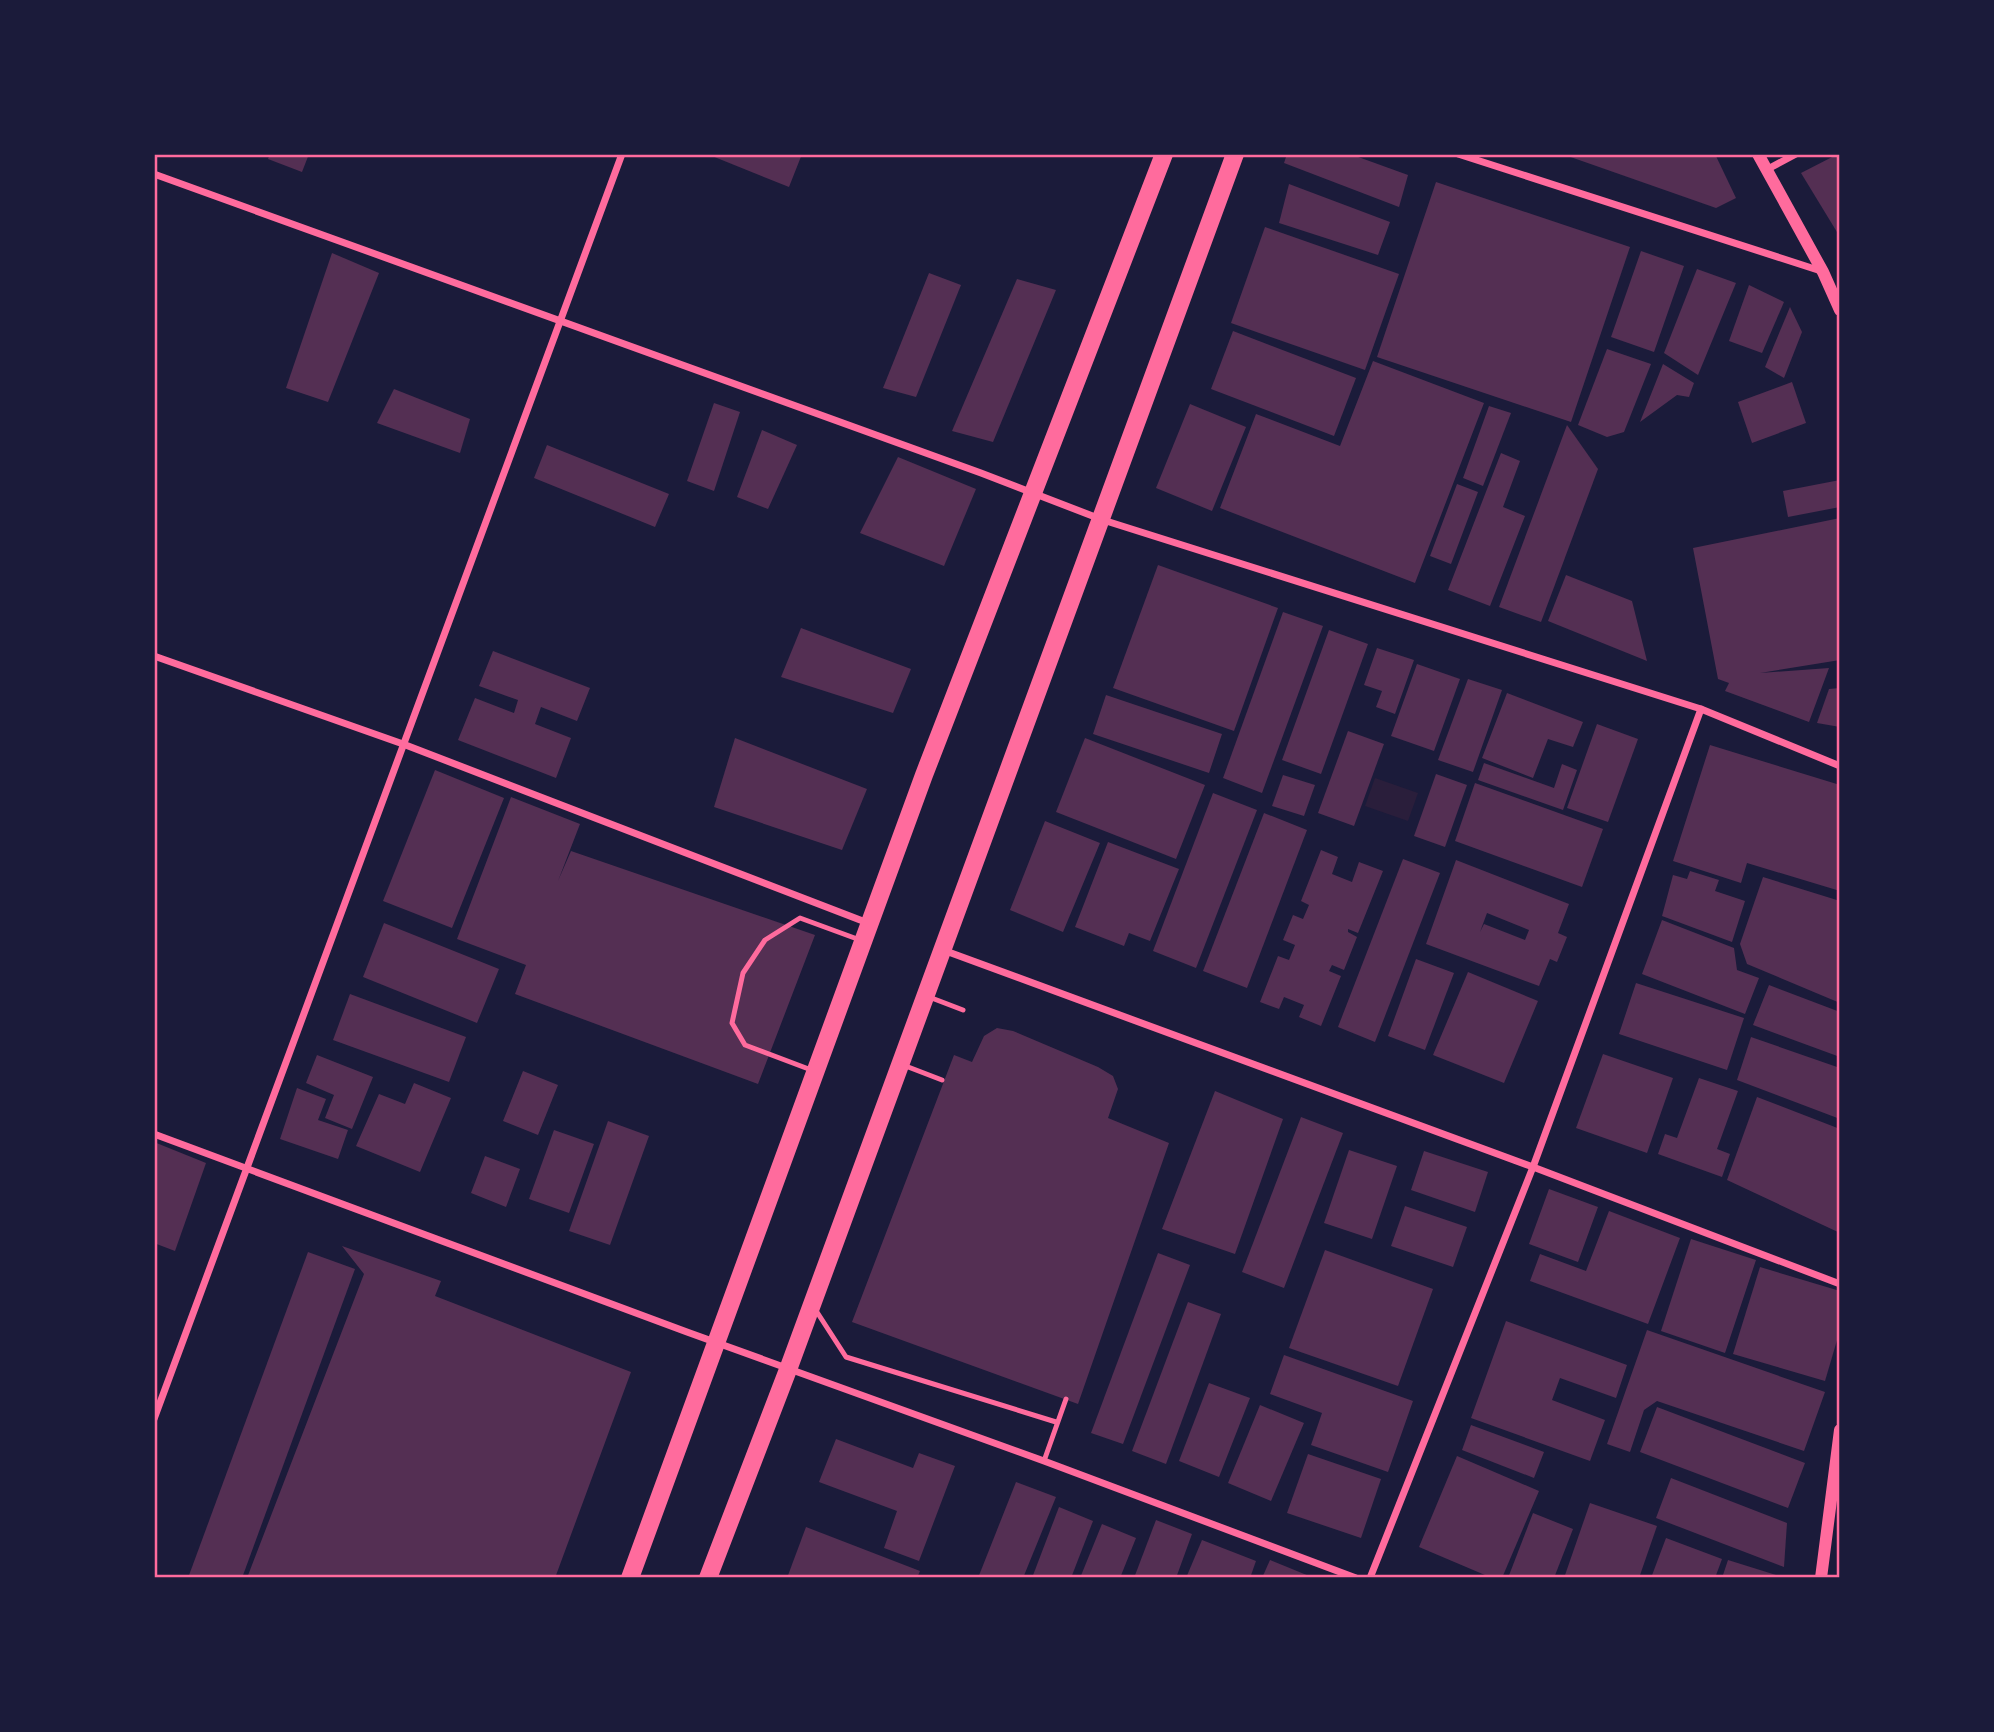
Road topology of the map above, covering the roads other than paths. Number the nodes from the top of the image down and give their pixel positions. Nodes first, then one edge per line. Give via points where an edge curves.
1 (622, 154) edge
2 (1164, 154) edge
3 (1236, 154) edge
4 (1458, 154) edge
5 (1758, 154) edge
6 (1796, 154) edge
7 (1766, 170) junction
8 (154, 174) edge
9 (1824, 272) junction
10 (1840, 310) edge
11 (561, 322) junction
12 (1031, 493) junction
13 (1102, 520) junction
14 (154, 656) edge
15 (1701, 709) junction
16 (403, 744) junction
17 (1840, 766) edge
18 (869, 923) junction
19 (863, 942) junction
20 (943, 950) junction
21 (926, 996) junction
22 (963, 1010) dead end
23 (900, 1064) junction
24 (814, 1072) junction
25 (942, 1080) dead end
26 (154, 1134) edge
27 (1533, 1167) junction
28 (248, 1168) junction
29 (1840, 1284) edge
30 (812, 1305) junction
31 (717, 1342) junction
32 (789, 1367) junction
33 (1066, 1399) dead end
34 (154, 1419) edge
35 (1056, 1422) junction
36 (1840, 1430) edge
37 (1044, 1461) junction
38 (630, 1578) edge
39 (708, 1578) edge
40 (1356, 1578) edge
41 (1370, 1578) edge
42 (1821, 1578) edge

1 - 11 street
2 - 12 main road
3 - 13 main road
4 - 9 street
5 - 7 street
6 - 7 street
7 - 9 street
8 - 11 street
9 - 10 street
11 - 12 street
11 - 16 street
12 - 13 street
12 - 18 main road
13 - 15 street
13 - 20 main road
14 - 16 street
15 - 17 street
15 - 27 street
16 - 18 street
16 - 28 street
18 - 19 main road
19 - 24 main road
19 - 24 lane via 800,918 765,940 743,973 732,1023 745,1045
20 - 21 main road
20 - 27 street
21 - 22 lane
21 - 23 main road
23 - 25 lane
23 - 30 main road
24 - 31 main road
26 - 28 street
27 - 29 street
27 - 41 street
28 - 31 street
28 - 34 street
30 - 32 main road
30 - 35 lane via 846,1357
31 - 32 street
31 - 38 main road
32 - 37 street
32 - 39 main road
33 - 35 lane
35 - 37 lane
36 - 42 street
37 - 40 street

